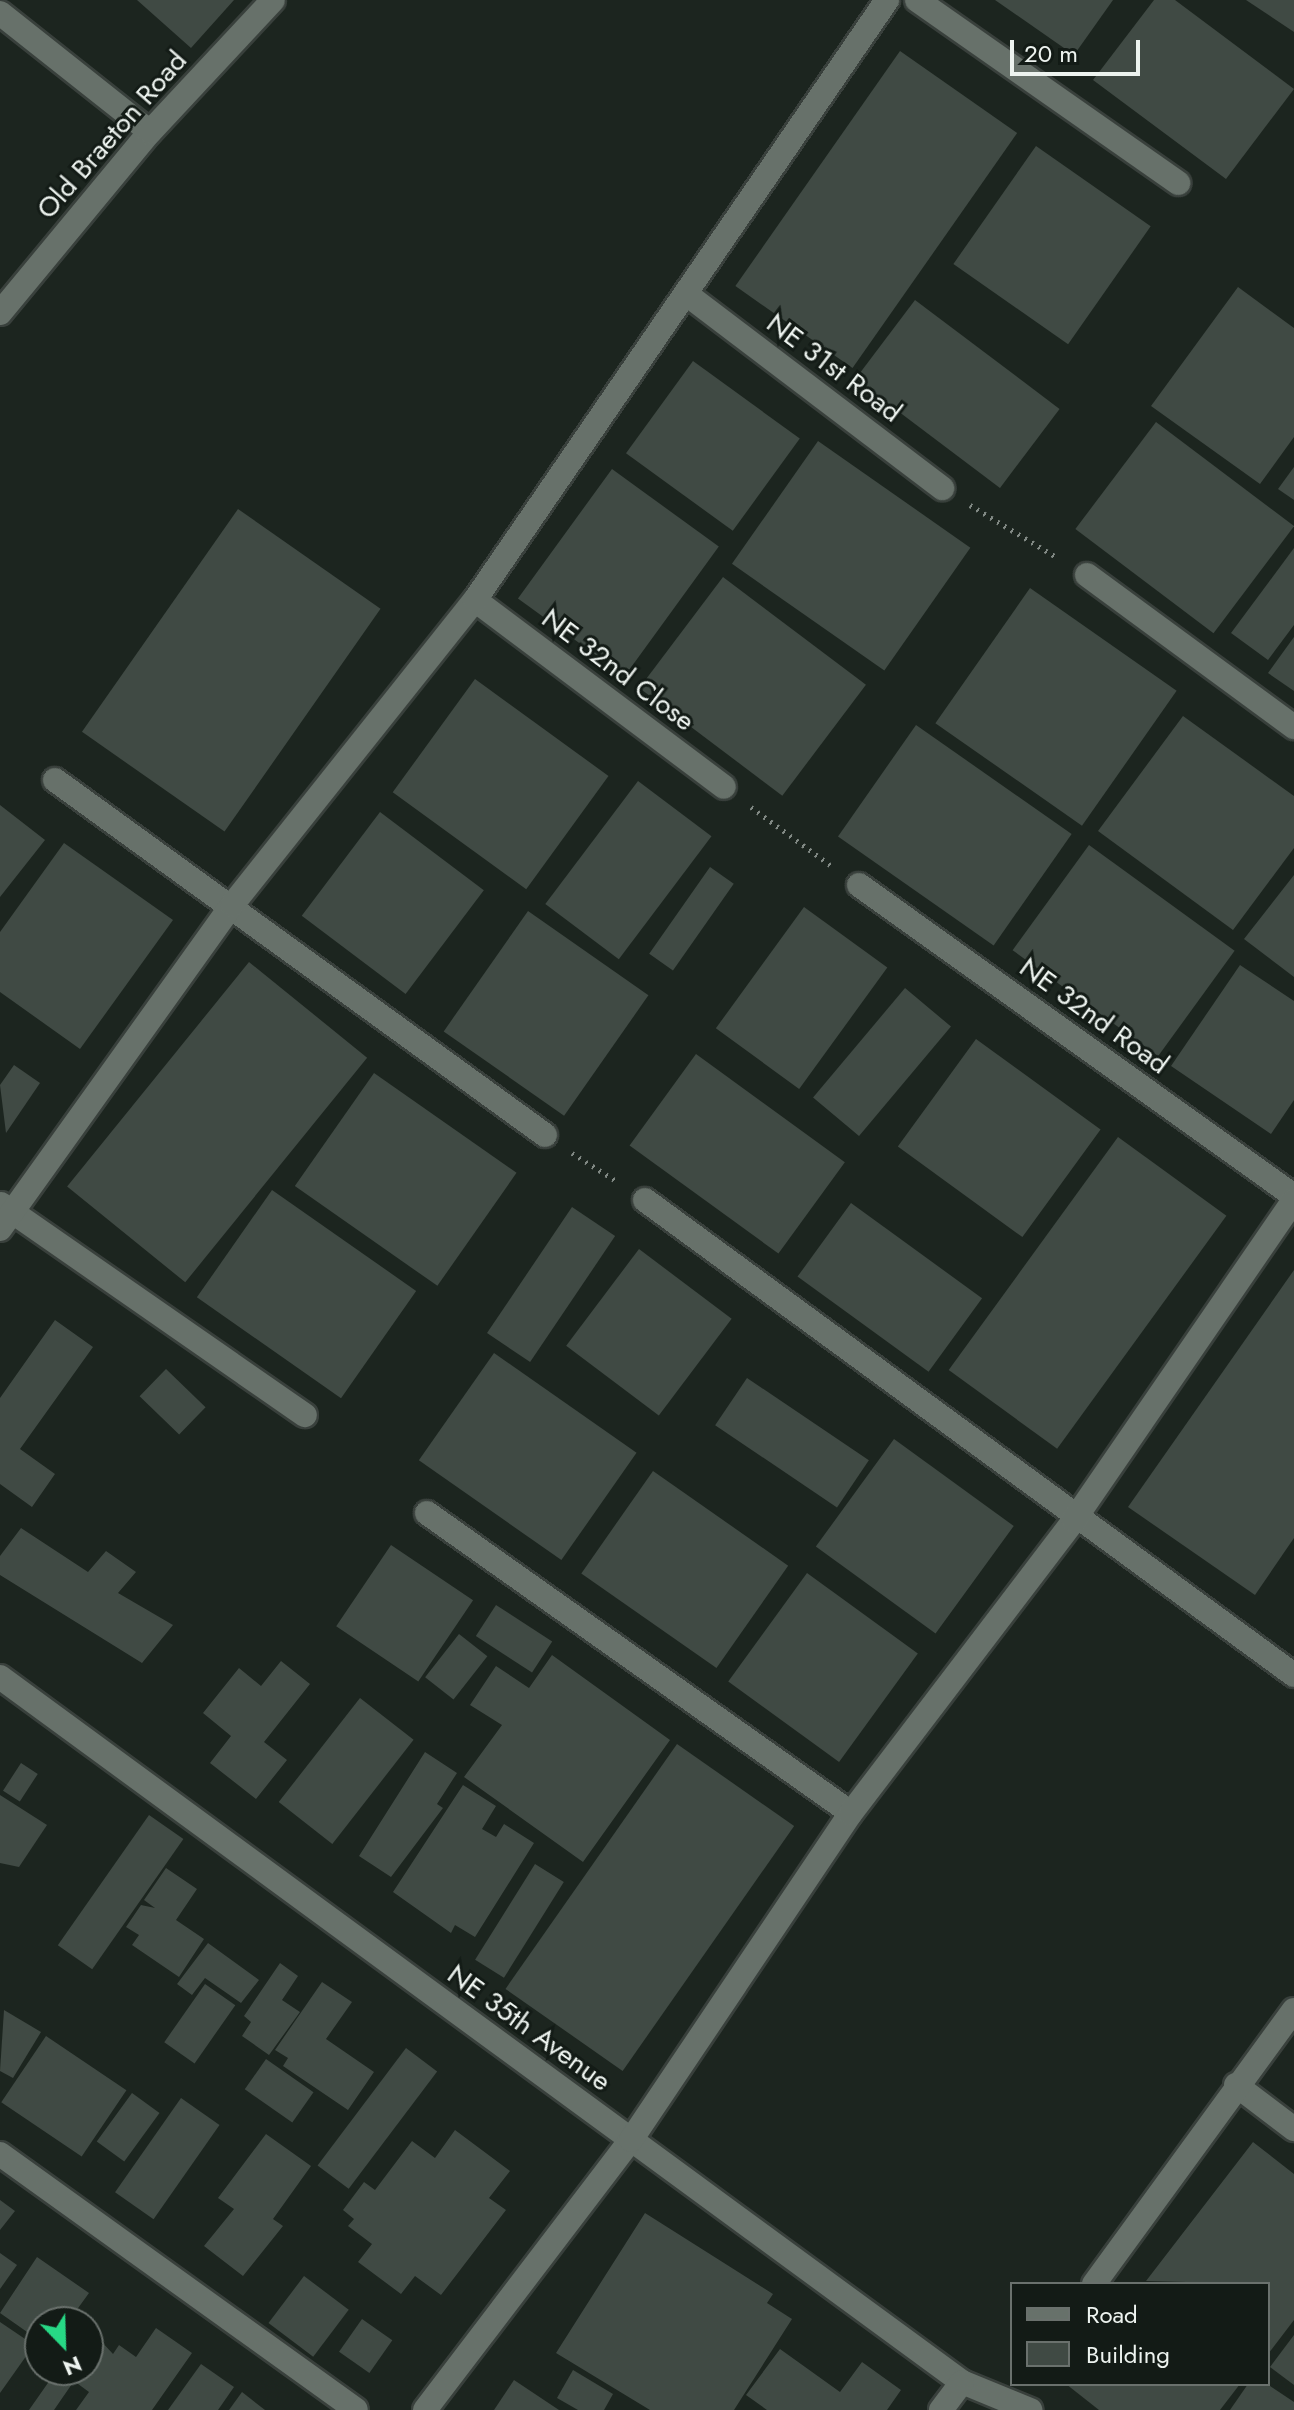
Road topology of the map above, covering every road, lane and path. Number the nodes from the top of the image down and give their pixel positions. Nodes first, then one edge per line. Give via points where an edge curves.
1 (273, 0) edge
2 (887, 0) edge
3 (917, 0) edge
4 (0, 13) edge
5 (150, 132) junction
6 (1178, 183) dead end
7 (689, 296) junction
8 (0, 313) edge
9 (942, 488) joint
10 (1087, 575) joint
11 (475, 600) junction
12 (1294, 727) edge
13 (55, 780) dead end
14 (724, 787) joint
15 (859, 885) joint
16 (233, 904) junction
17 (545, 1135) joint
18 (1294, 1198) edge
19 (645, 1200) joint
20 (4, 1215) edge
21 (305, 1415) dead end
22 (427, 1513) dead end
23 (1074, 1520) junction
24 (1294, 1675) edge
25 (0, 1677) edge
26 (851, 1813) junction
27 (1294, 2010) edge
28 (1236, 2085) junction
29 (1294, 2129) edge
30 (631, 2140) junction
31 (0, 2154) edge
32 (1095, 2282) edge
33 (962, 2382) junction
34 (1022, 2397) edge
35 (356, 2410) edge
36 (425, 2410) edge
37 (941, 2410) edge

1 - 5 street, Old Braeton Road
2 - 7 street
3 - 6 street
4 - 5 street
5 - 8 street, Old Braeton Road
7 - 9 street, NE 31st Road
7 - 11 street
9 - 10 path
10 - 12 street
11 - 14 street, NE 32nd Close
11 - 16 street
13 - 16 street
14 - 15 path
15 - 18 street, NE 32nd Road
16 - 17 street
16 - 20 street
17 - 19 path
18 - 23 street
19 - 23 street
20 - 21 street
22 - 26 street
23 - 24 street
23 - 26 street
25 - 30 street, NE 35th Avenue
26 - 30 street
27 - 28 street
28 - 29 street
28 - 32 street
30 - 33 street, NE 35th Avenue
30 - 36 street
31 - 35 street
33 - 34 street, NE 35th Avenue
33 - 37 street

